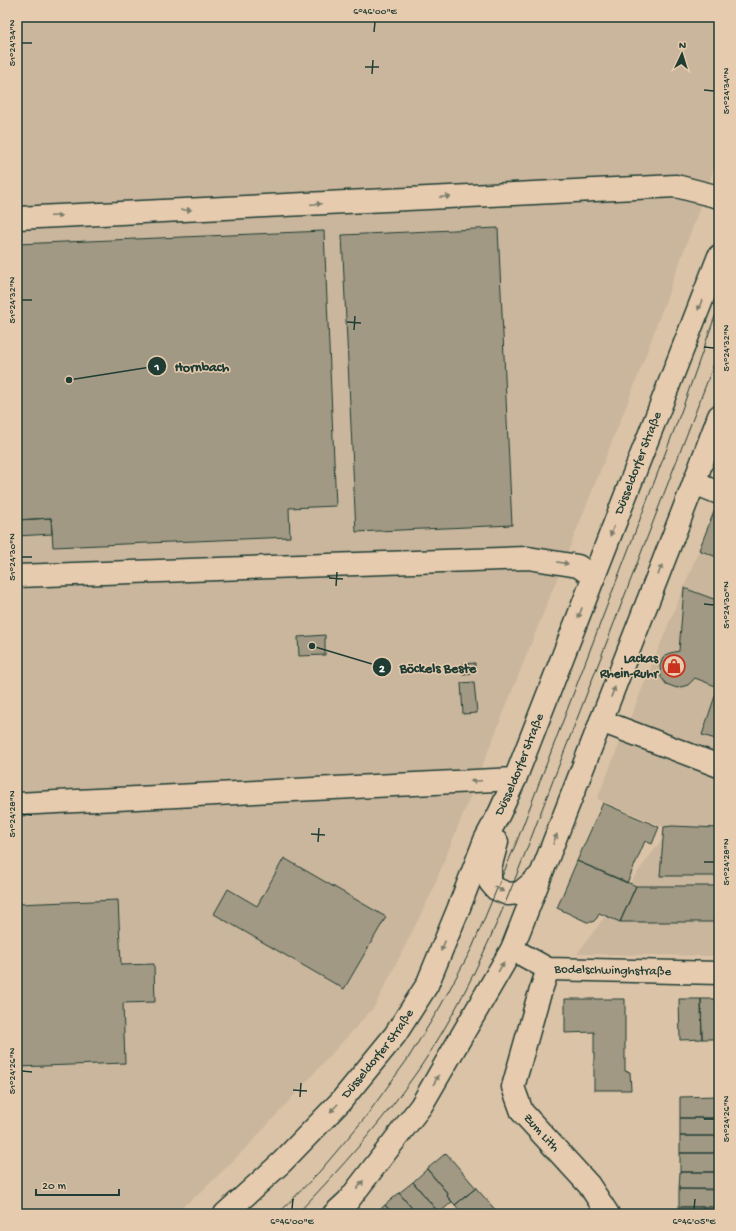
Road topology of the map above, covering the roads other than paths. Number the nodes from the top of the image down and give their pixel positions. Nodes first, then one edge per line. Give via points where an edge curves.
1 (719, 197) edge
2 (17, 218) edge
3 (719, 256) edge
4 (719, 416) edge
5 (694, 483) junction
6 (719, 492) edge
7 (17, 576) edge
8 (594, 577) junction
9 (601, 721) junction
10 (719, 766) edge
11 (515, 779) junction
12 (17, 804) edge
13 (499, 814) junction
14 (541, 875) junction
15 (512, 949) junction
16 (548, 969) junction
17 (719, 973) edge
18 (225, 1214) edge
19 (334, 1214) edge
20 (608, 1214) edge

2 -> 1 main road via 676,186
3 -> 8 main road, Düsseldorfer Straße
4 - 5 main road
5 - 6 main road
9 -> 5 main road
7 -> 8 main road via 528,558 578,566
8 -> 11 main road, Düsseldorfer Straße
9 - 10 main road
14 -> 9 main road
11 -> 12 main road
11 - 13 main road, Düsseldorfer Straße
13 -> 14 main road via 490,882 496,890 508,894 520,893
13 -> 18 main road, Düsseldorfer Straße via 485,840 427,985 395,1035 341,1101 282,1162
14 - 15 main road
15 - 16 main road, Bodelschwinghstraße
19 -> 15 main road via 348,1201 421,1106
16 - 17 main road, Bodelschwinghstraße
16 - 20 main road, Zum Lith via 513,1087 522,1112 589,1185

